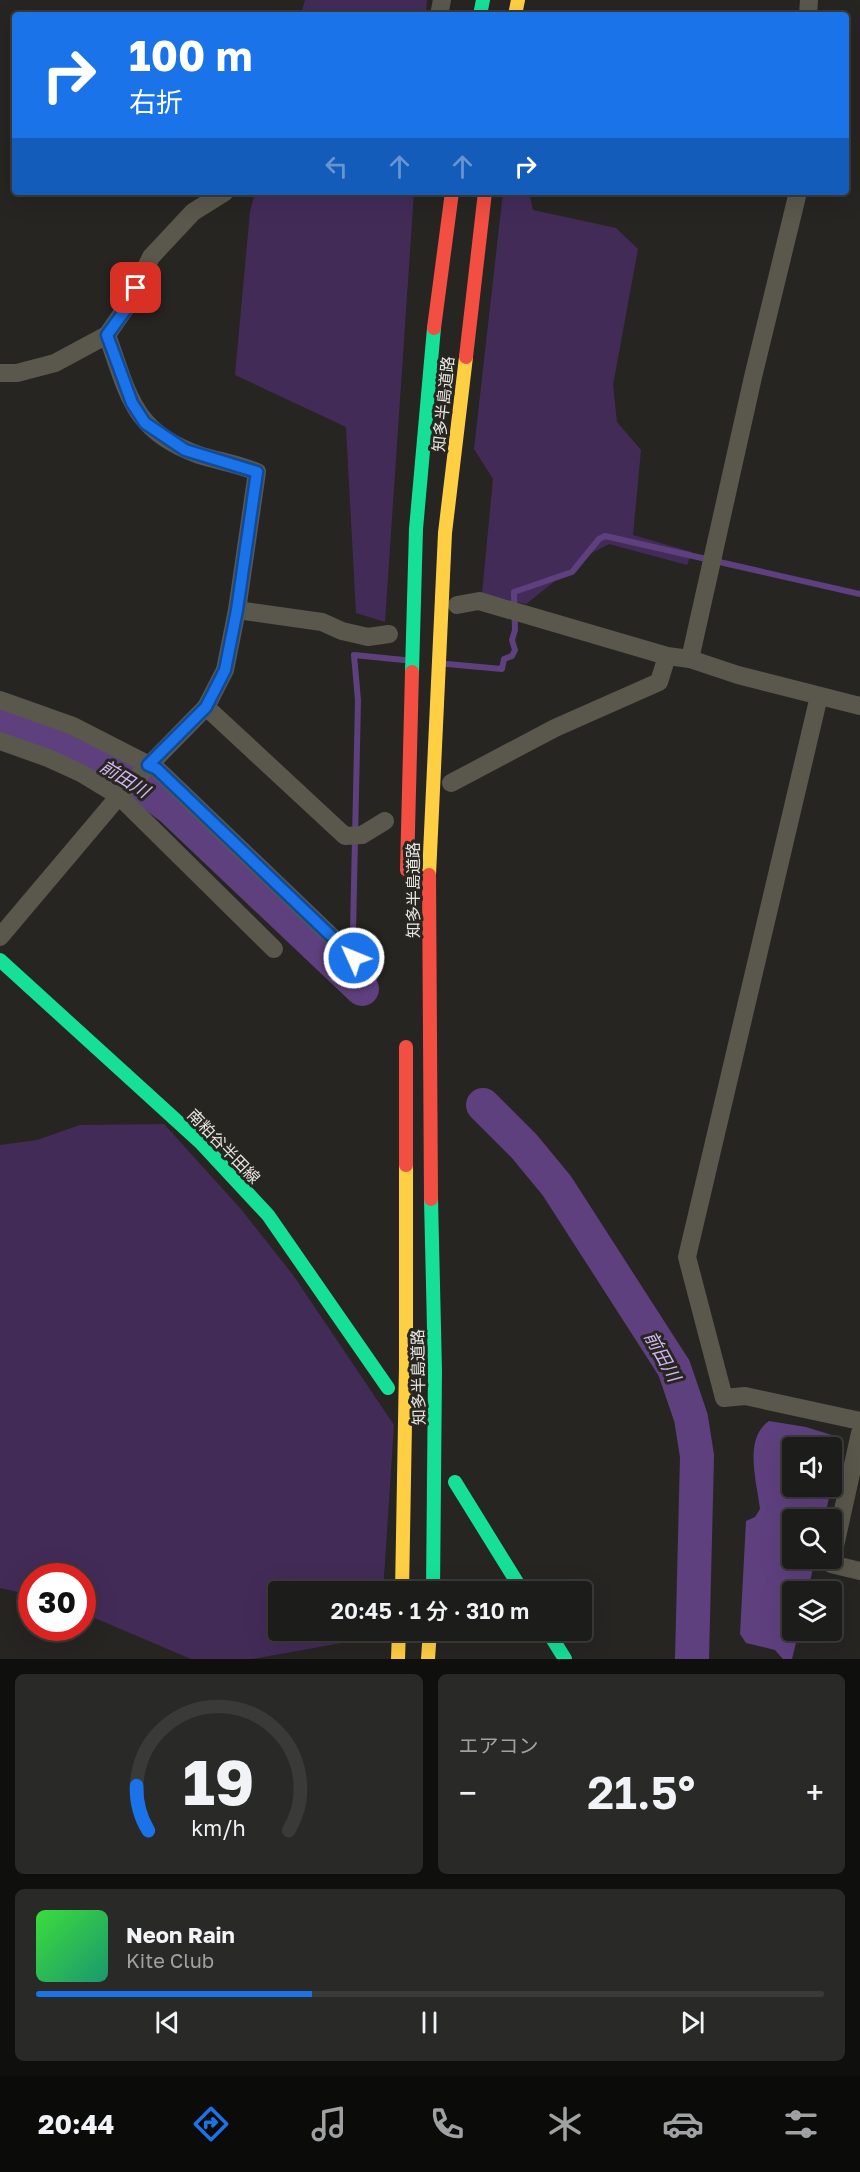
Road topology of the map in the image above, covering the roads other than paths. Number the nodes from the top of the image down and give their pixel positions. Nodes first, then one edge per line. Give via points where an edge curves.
1 (220, 195) edge
2 (452, 195) edge
3 (485, 195) edge
4 (797, 195) edge
5 (107, 335) junction
6 (0, 373) edge
7 (457, 605) dead end
8 (237, 610) junction
9 (389, 634) dead end
10 (667, 656) junction
11 (690, 659) junction
12 (819, 696) junction
13 (0, 700) edge
14 (860, 706) edge
15 (206, 707) junction
16 (0, 741) edge
17 (148, 765) junction
18 (451, 783) dead end
19 (119, 796) junction
20 (385, 821) dead end
21 (407, 886) dead end
22 (0, 938) edge
23 (274, 949) dead end
24 (354, 958) dead end
25 (0, 960) edge
26 (406, 1035) dead end
27 (388, 1388) dead end
28 (860, 1421) edge
29 (860, 1433) edge
30 (455, 1482) dead end
31 (860, 1572) edge
32 (402, 1581) edge
33 (433, 1581) edge
34 (516, 1581) edge
35 (399, 1641) edge
36 (429, 1641) edge
37 (554, 1641) edge
38 (398, 1659) edge
39 (428, 1659) edge
40 (565, 1659) edge

1 - 5 street via 193,212 151,257 128,306
2 - 21 main road, 知多半島道路 via 435,321 416,530
3 - 33 main road, 知多半島道路 via 445,533 429,847 435,1371
4 - 11 street
5 - 6 street via 56,363
5 - 8 street via 132,403 145,423 185,450 257,472
7 - 10 street via 479,601
8 - 9 street via 322,622 368,637
8 - 15 street via 225,670
10 - 11 street
10 - 18 street via 659,682 555,728
11 - 12 street
12 - 14 street
12 - 28 street via 687,1257 724,1398 745,1396
13 - 17 street via 73,726
15 - 17 street
15 - 20 street via 345,836 362,835
16 - 19 street via 81,773
17 - 19 street
17 - 24 street via 157,769
19 - 22 street
19 - 23 street
25 - 27 main road, 南粕谷半田線 via 200,1142 268,1215
26 - 32 main road, 知多半島道路
29 - 31 street via 831,1564
30 - 34 main road
35 - 38 main road
36 - 39 main road
37 - 40 main road

